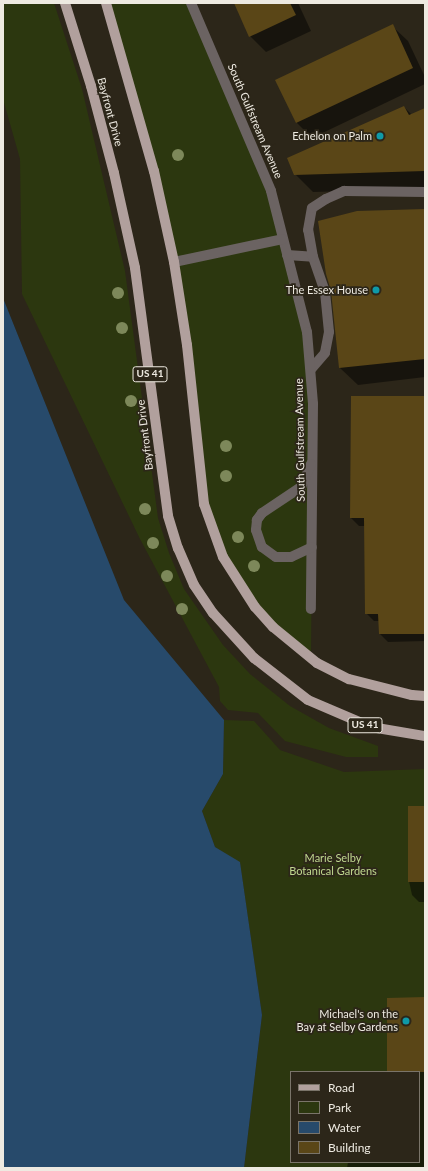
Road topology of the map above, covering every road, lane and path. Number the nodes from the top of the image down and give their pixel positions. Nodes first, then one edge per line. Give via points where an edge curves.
1 (65, 3) edge
2 (106, 3) edge
3 (191, 3) edge
4 (425, 192) edge
5 (283, 239) junction
6 (287, 255) junction
7 (312, 258) junction
8 (174, 262) junction
9 (311, 369) junction
10 (312, 460) junction
11 (312, 547) junction
12 (311, 609) dead end
13 (425, 696) edge
14 (425, 736) edge

1 - 14 main road, Bayfront Drive / US 41 via 92,86 135,268 168,516 178,548 194,584 229,632 276,677 308,700 371,727
2 - 8 main road via 154,171
3 - 5 street, South Gulfstream Avenue via 268,184
4 - 7 street via 344,191 326,198 312,208 308,230
5 - 6 street, South Gulfstream Avenue
5 - 8 street
6 - 7 street
6 - 9 street, South Gulfstream Avenue via 307,332
7 - 9 street via 325,292 329,332 325,353
8 - 13 main road via 204,504 223,557 255,607 278,631 317,663 349,679 412,696
9 - 10 street, South Gulfstream Avenue
10 - 11 street, South Gulfstream Avenue
10 - 11 street via 301,487 262,513 257,520 256,530 262,546 276,557 291,557
11 - 12 street, South Gulfstream Avenue

